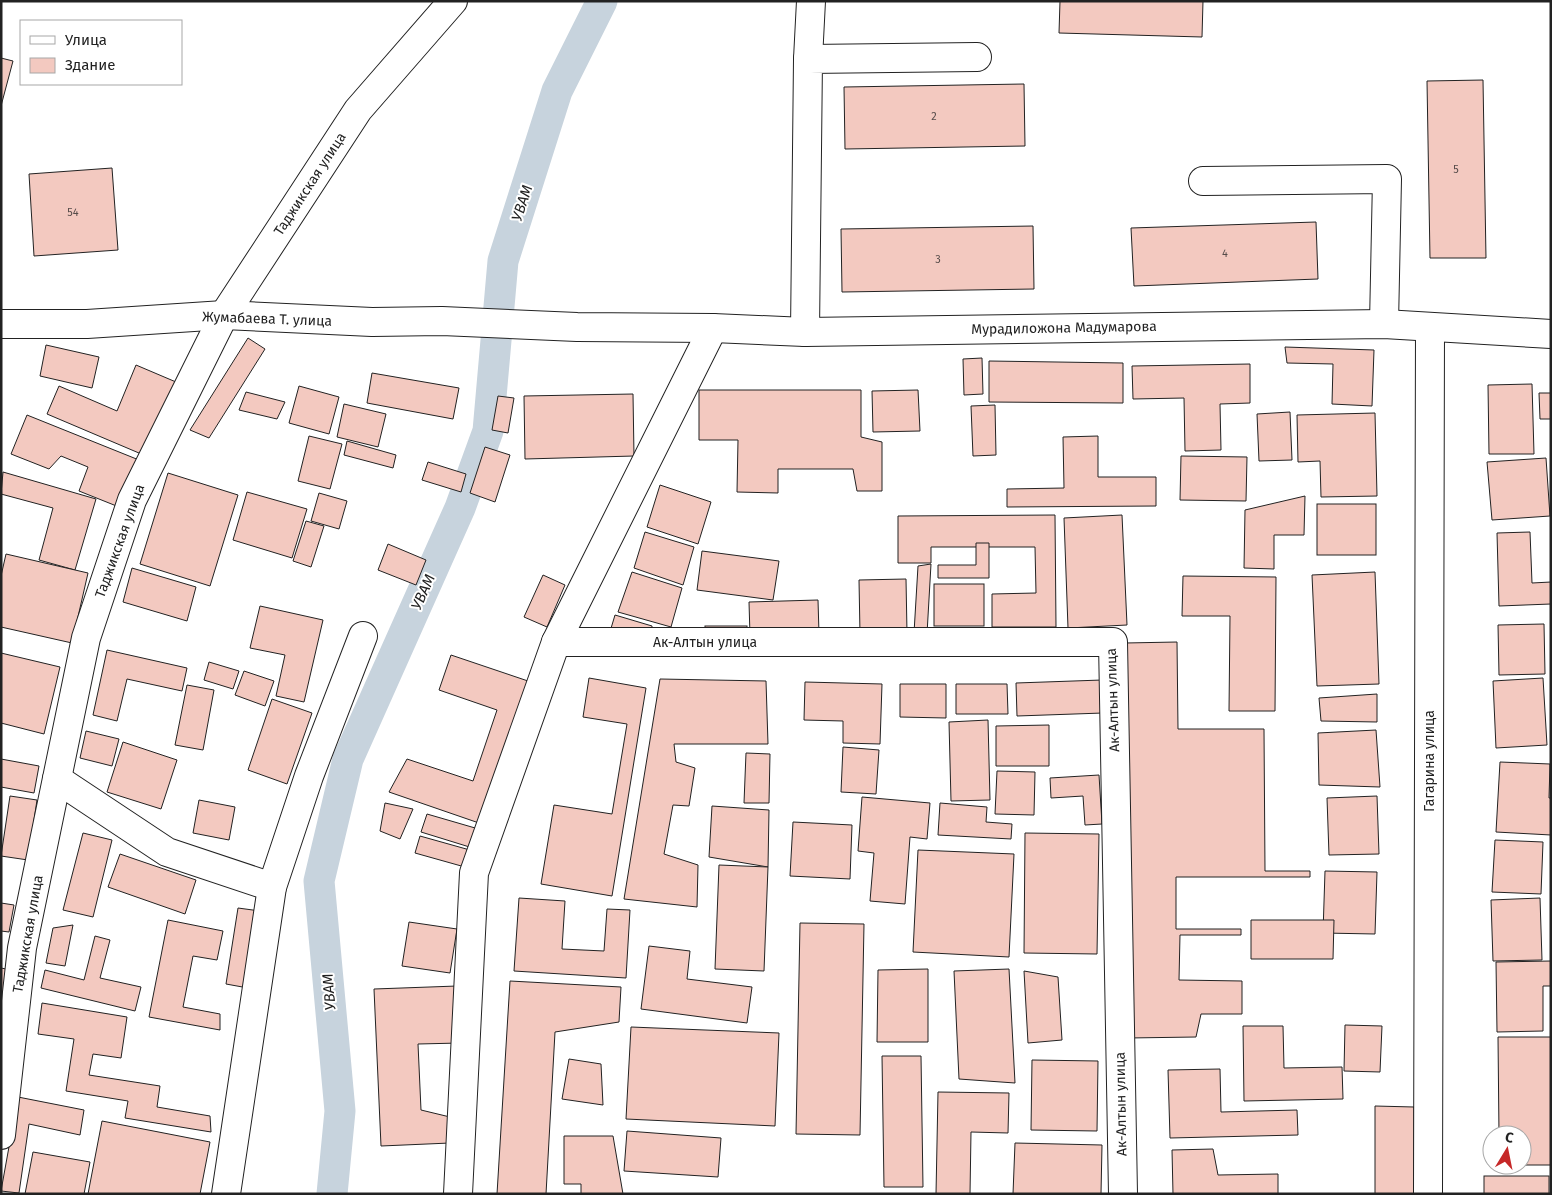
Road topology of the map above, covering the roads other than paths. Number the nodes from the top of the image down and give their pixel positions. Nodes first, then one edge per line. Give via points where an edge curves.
1 (453, 1) edge
2 (811, 1) edge
3 (977, 56) dead end
4 (808, 59) junction
5 (1203, 181) dead end
6 (224, 315) junction
7 (1, 324) edge
8 (1384, 324) junction
9 (576, 327) joint
10 (713, 328) junction
11 (1430, 328) junction
12 (805, 332) junction
13 (1551, 334) edge
14 (363, 636) dead end
15 (556, 642) junction
16 (57, 779) junction
17 (272, 887) junction
18 (12, 946) edge
19 (1, 1135) edge
20 (226, 1194) edge
21 (458, 1194) edge
22 (1123, 1194) edge
23 (1428, 1194) edge

1 - 6 street, Таджикская улица via 358,110
2 - 4 street
3 - 4 street
4 - 12 street
5 - 8 street via 1387,179
6 - 7 street, Жумабаева Т. улица via 87,324
6 - 9 street, Жумабаева Т. улица
6 - 16 street, Таджикская улица via 132,500 86,638
8 - 11 street, Мурадиложона Мадумарова
8 - 12 street, Мурадиложона Мадумарова
9 - 10 street, Мурадиложона Мадумарова
10 - 12 street, Мурадиложона Мадумарова
10 - 15 street
11 - 13 street, Мурадиложона Мадумарова
11 - 23 street, Гагарина улица
14 - 17 street via 309,776
15 - 21 street via 474,873
15 - 22 street, Ак-Алтын улица via 1113,642
16 - 17 street via 167,852
16 - 18 street, Таджикская улица
17 - 20 street
18 - 19 street, Таджикская улица

